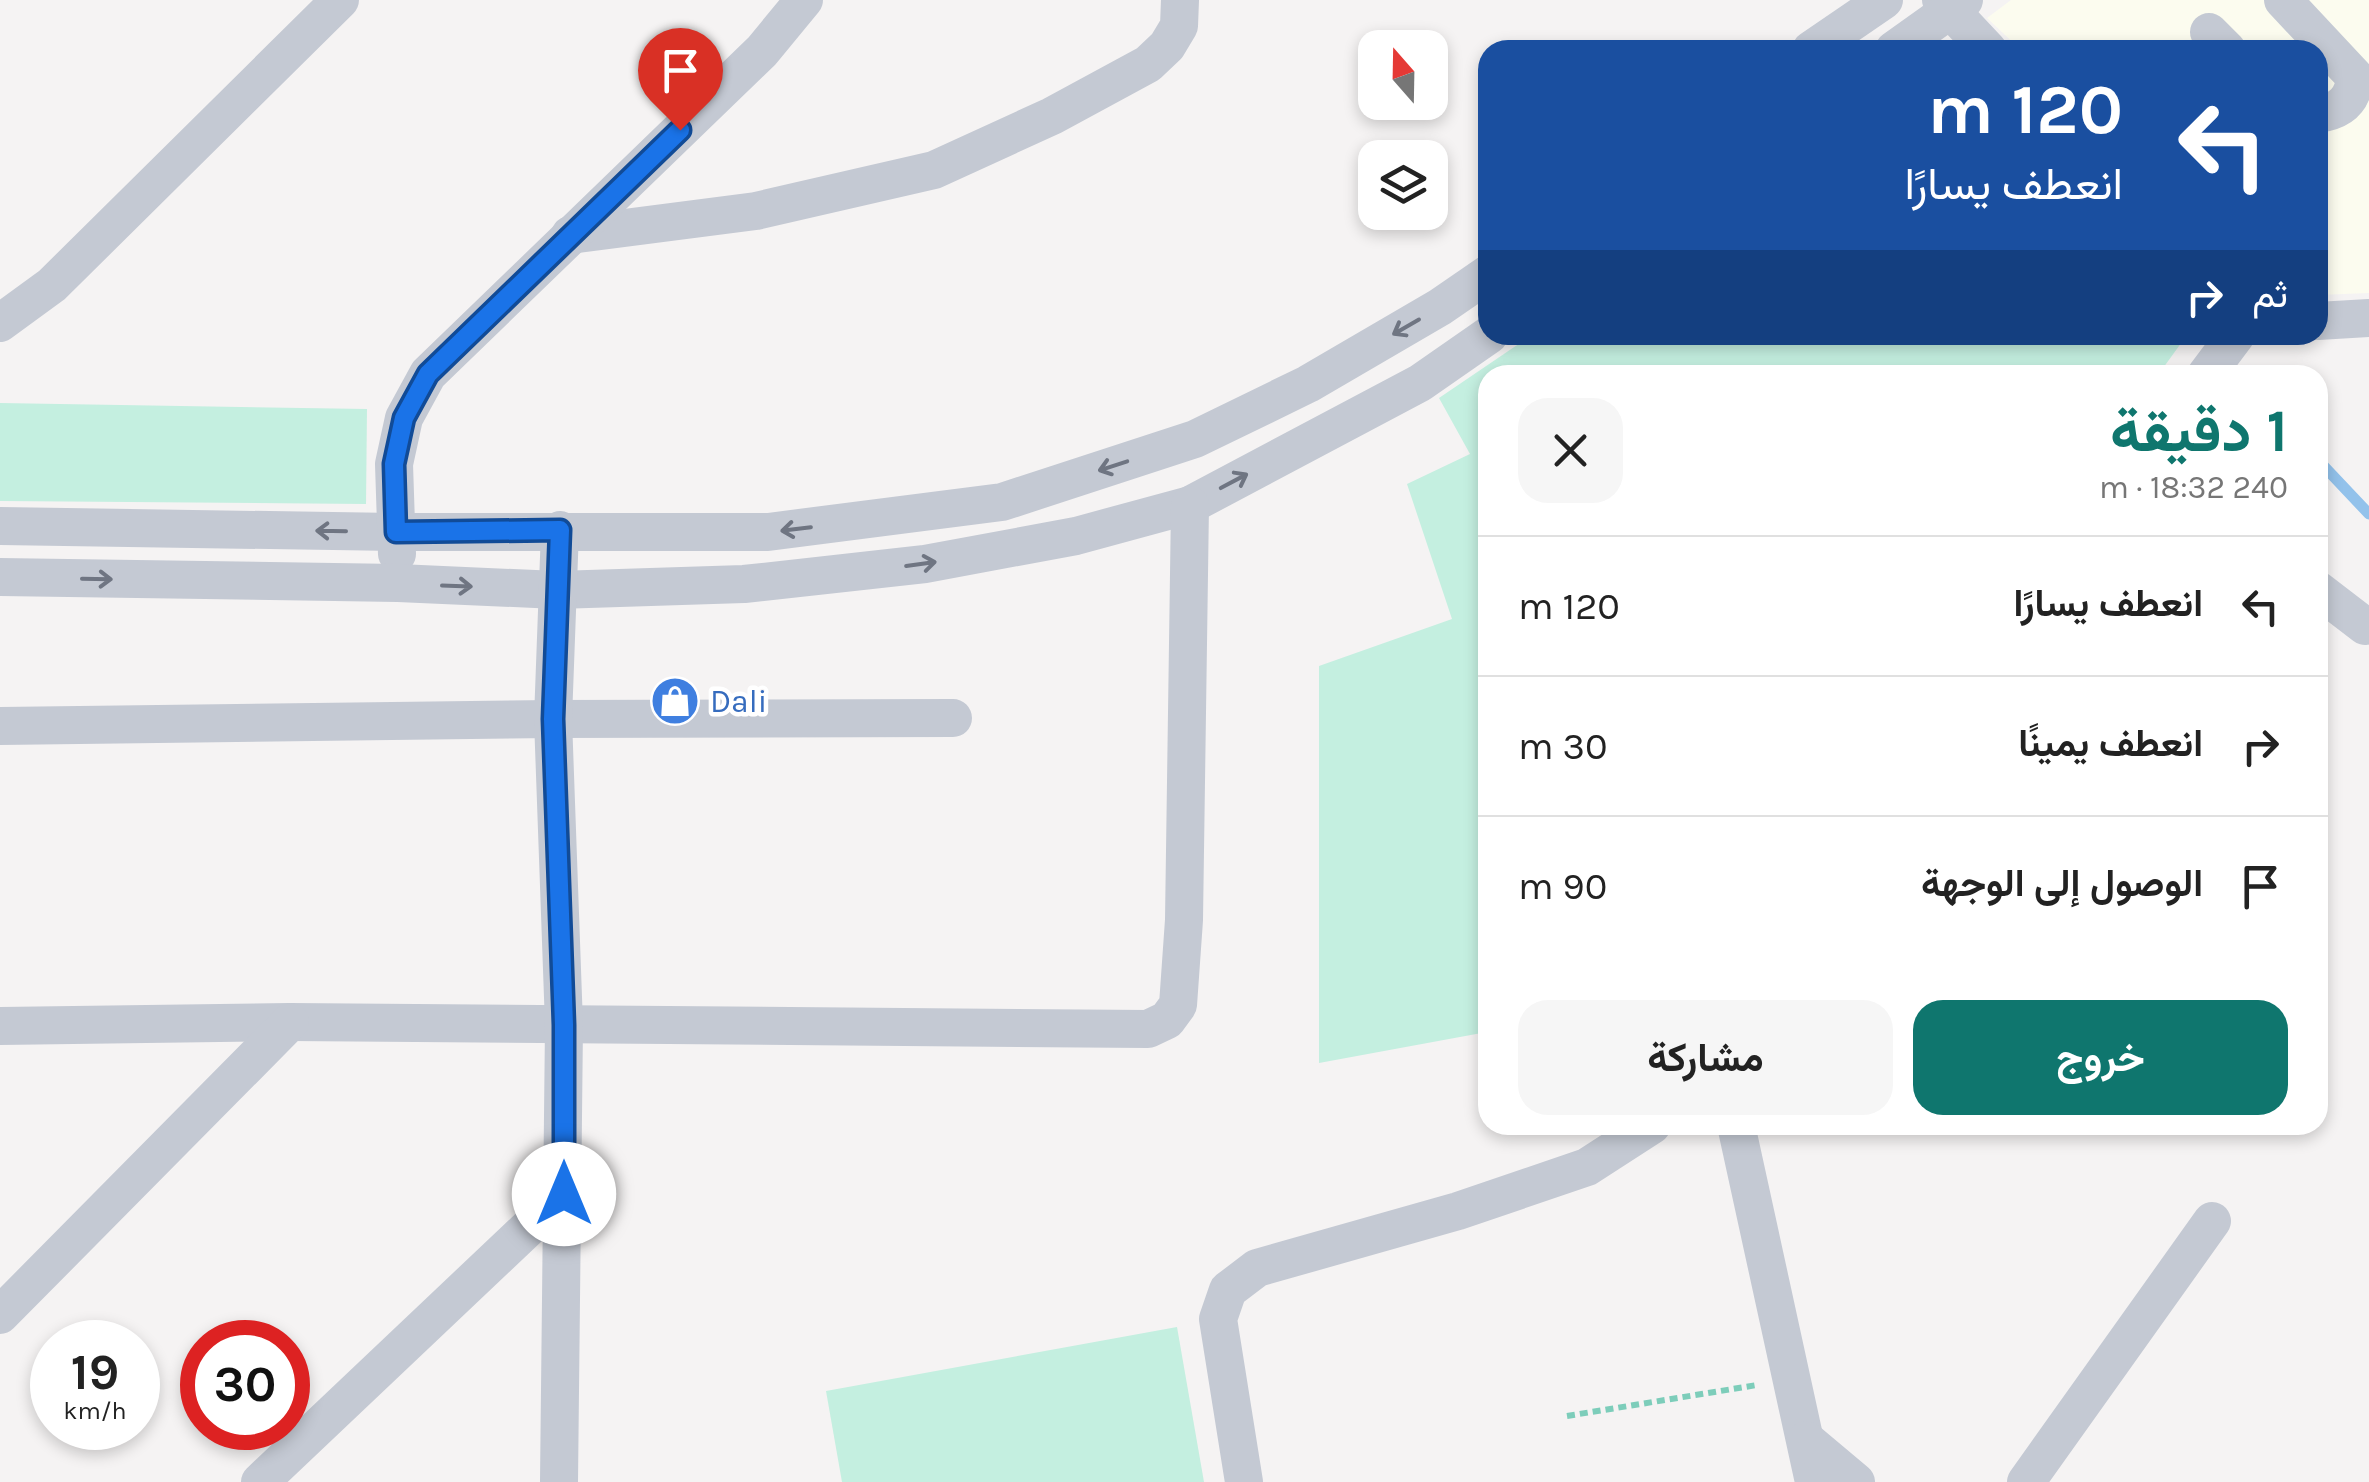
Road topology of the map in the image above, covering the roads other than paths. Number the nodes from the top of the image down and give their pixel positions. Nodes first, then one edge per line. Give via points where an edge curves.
1 (340, 0) edge
2 (804, 0) edge
3 (1180, 0) edge
4 (1884, 0) edge
5 (2282, 0) edge
6 (1952, 4) edge
7 (1826, 40) edge
8 (1907, 40) edge
9 (1980, 40) edge
10 (2319, 40) edge
11 (2328, 49) edge
12 (2328, 112) edge
13 (570, 235) junction
14 (1478, 281) edge
15 (2369, 318) edge
16 (2328, 320) edge
17 (0, 323) edge
18 (1478, 342) edge
19 (1190, 505) junction
20 (0, 526) edge
21 (560, 530) junction
22 (396, 532) junction
23 (0, 577) edge
24 (398, 583) junction
25 (558, 590) junction
26 (2328, 598) edge
27 (2365, 626) dead end
28 (953, 718) dead end
29 (553, 719) junction
30 (0, 726) edge
31 (290, 1022) junction
32 (564, 1025) junction
33 (0, 1026) edge
34 (1636, 1135) edge
35 (1738, 1135) edge
36 (564, 1194) junction
37 (2212, 1222) dead end
38 (0, 1315) edge
39 (1806, 1440) junction
40 (260, 1482) edge
41 (559, 1482) edge
42 (1244, 1482) edge
43 (1814, 1482) edge
44 (1856, 1482) edge
45 (2026, 1482) edge

1 - 17 street via 52,285
2 - 13 street via 762,51
3 - 13 street via 1180,26 1148,64 934,170 756,211
4 - 7 street
5 - 10 street
6 - 8 street
6 - 9 street
11 - 12 street via 2354,77 2354,93
13 - 22 street via 428,374 404,418 394,464
14 -> 21 street via 1308,384 1195,439 1002,502 768,532
15 - 16 street
19 -> 18 street via 1420,383
25 -> 19 street via 744,584 925,564 1076,536
19 - 32 street via 1184,920 1178,1005 1166,1020 1148,1029
22 -> 20 street
21 - 22 street
21 - 25 street
22 - 24 street
23 -> 24 street
24 -> 25 street
25 - 29 street
26 - 27 street
28 - 29 street
29 - 30 street
29 - 32 street
31 - 32 street
31 - 33 street
31 - 38 street
32 - 36 street
34 - 42 street via 1586,1167 1257,1268 1228,1290 1218,1319
35 - 39 street
36 - 40 street
36 - 41 street
37 - 45 street
39 - 43 street
39 - 44 street

